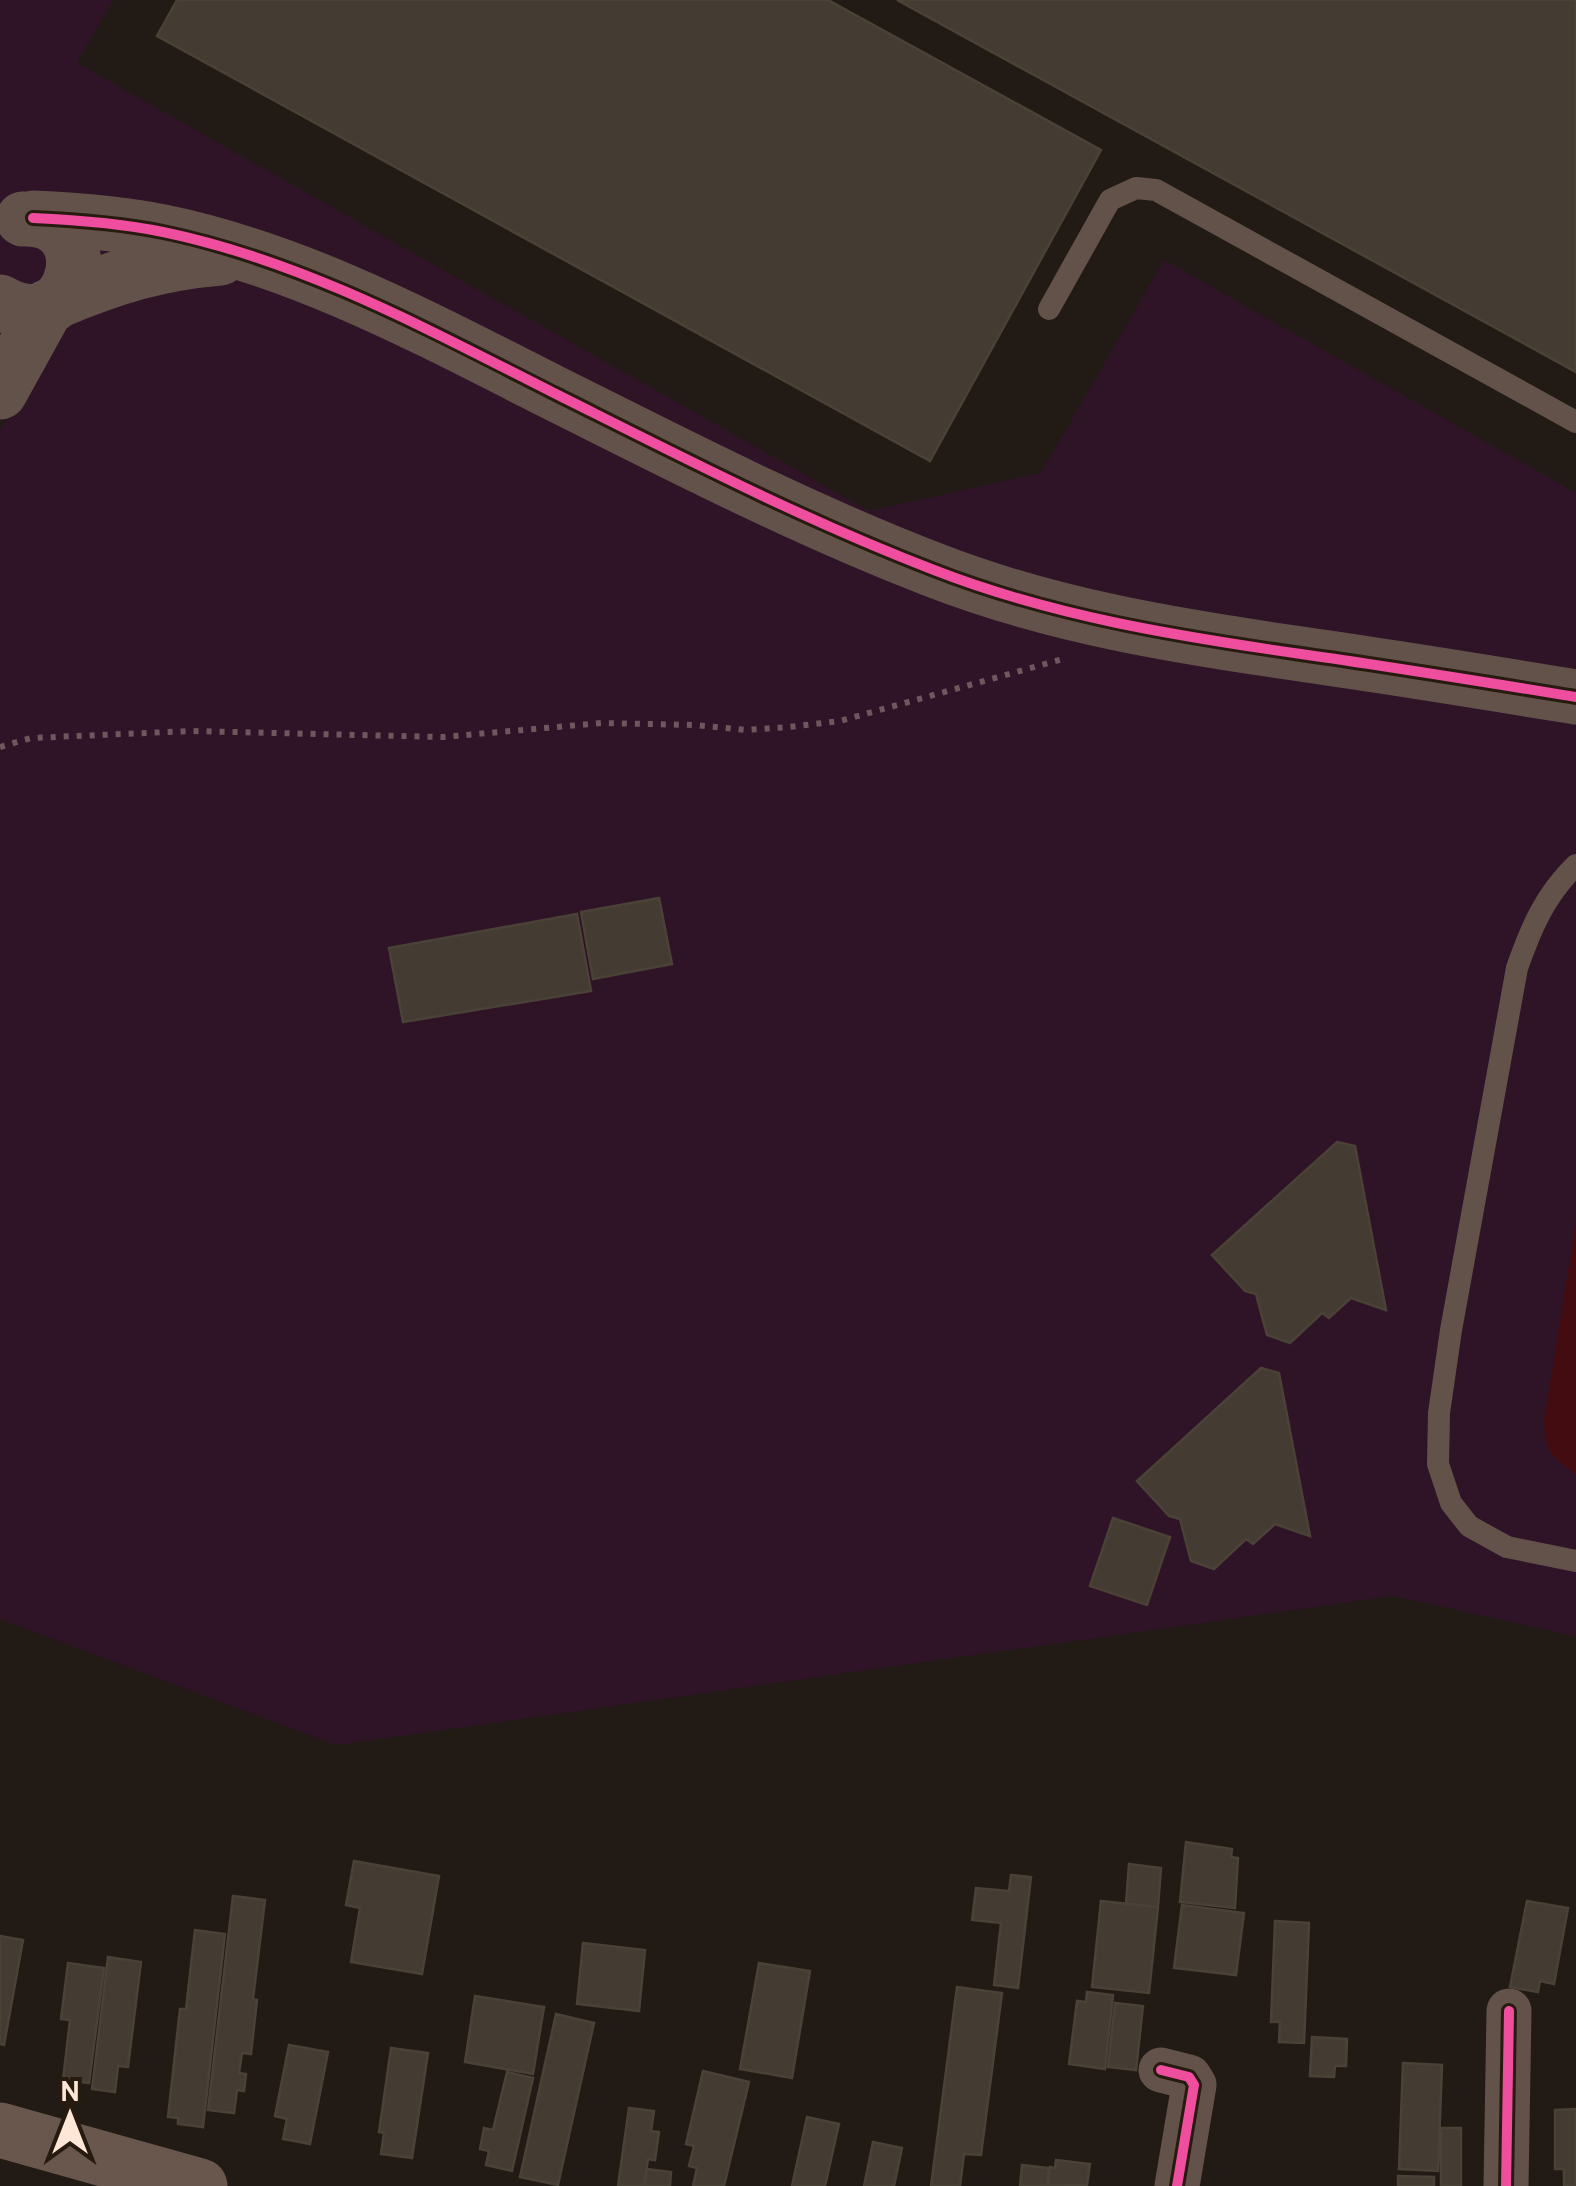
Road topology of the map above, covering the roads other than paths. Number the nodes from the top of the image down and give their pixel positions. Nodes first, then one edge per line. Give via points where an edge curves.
1 (13, 220) edge
2 (248, 256) junction
3 (26, 306) edge
4 (1049, 309) dead end
5 (0, 392) edge
6 (1576, 422) edge
7 (1576, 697) edge
8 (1576, 865) edge
9 (1576, 1561) edge
10 (1510, 2010) dead end
11 (1161, 2070) dead end
12 (0, 2130) edge
13 (200, 2186) edge
14 (1177, 2186) edge
15 (1506, 2186) edge

1 - 2 street via 104,222
1 - 3 street via 48,222 70,244 74,259 68,290
2 - 3 street via 145,269
2 - 7 street via 375,304 749,490 958,578 1161,633
3 - 5 street via 8,343
4 - 6 lane via 1110,200 1136,188 1156,190
8 - 9 lane via 1538,913 1517,968 1451,1330 1438,1447 1451,1503 1469,1526 1507,1547
10 - 15 street
11 - 14 street via 1189,2076 1194,2085
12 - 13 main road

